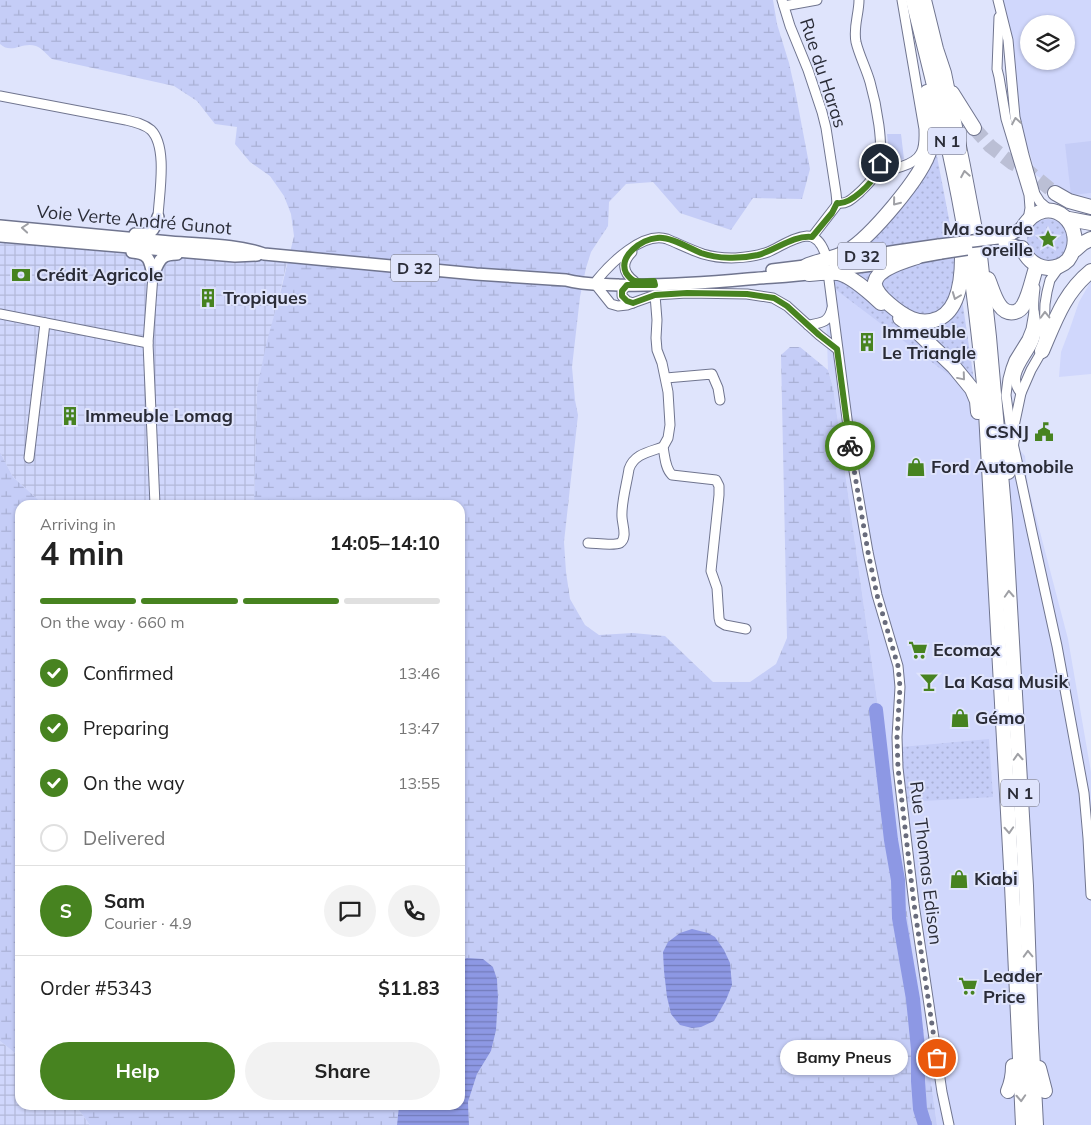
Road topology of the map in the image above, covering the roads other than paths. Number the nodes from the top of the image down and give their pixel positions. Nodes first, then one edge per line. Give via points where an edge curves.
1 (859, 0) edge
2 (902, 0) edge
3 (911, 0) edge
4 (924, 0) edge
5 (813, 1) edge
6 (783, 3) edge
7 (999, 4) edge
8 (1011, 72) junction
9 (998, 73) junction
10 (926, 77) junction
11 (947, 84) junction
12 (0, 96) edge
13 (974, 128) tunnel mouth
14 (878, 171) junction
15 (1056, 193) tunnel mouth
16 (837, 203) junction
17 (1091, 207) edge
18 (1053, 211) junction
19 (158, 217) junction
20 (1070, 219) junction
21 (1091, 223) edge
22 (1025, 224) junction
23 (0, 226) edge
24 (0, 236) edge
25 (812, 237) junction
26 (84, 238) junction
27 (1091, 240) edge
28 (999, 241) junction
29 (640, 244) junction
30 (195, 248) junction
31 (1022, 248) joint
32 (940, 249) junction
33 (1075, 250) junction
34 (825, 253) dead end
35 (980, 256) junction
36 (917, 257) junction
37 (1060, 266) junction
38 (1035, 268) junction
39 (808, 270) junction
40 (1091, 272) edge
41 (153, 275) junction
42 (829, 280) dead end
43 (596, 282) junction
44 (631, 283) junction
45 (655, 287) junction
46 (633, 303) junction
47 (832, 305) junction
48 (1034, 312) junction
49 (0, 314) edge
50 (45, 323) junction
51 (808, 325) junction
52 (148, 344) junction
53 (837, 349) junction
54 (1042, 351) junction
55 (1026, 355) junction
56 (1030, 370) junction
57 (666, 378) junction
58 (1020, 397) junction
59 (720, 400) dead end
60 (1012, 440) junction
61 (663, 447) junction
62 (29, 458) dead end
63 (1017, 461) junction
64 (154, 500) edge
65 (998, 520) junction
66 (588, 543) dead end
67 (746, 629) dead end
68 (1091, 895) edge
69 (1016, 978) junction
70 (1031, 1028) junction
71 (1008, 1091) dead end
72 (1045, 1091) dead end
73 (949, 1125) edge
74 (1022, 1125) edge
75 (1036, 1125) edge

1 - 14 street via 856,41 878,119
2 - 14 street via 924,144 914,161
3 - 10 highway
3 - 65 highway, N 1 via 963,220 979,333
4 - 11 highway, N 1
5 - 6 street
6 - 16 street, Rue du Haras via 822,112
7 - 8 street via 1008,40
7 - 9 street
8 - 9 street via 1006,65 1000,66
18 -> 8 street via 1035,194 1015,117
9 - 22 street via 1006,119 1029,195 1030,208
10 -> 36 highway via 962,253 959,289 955,301 942,318 931,321 913,319 884,300 876,288 881,273
10 -> 39 highway via 932,138 930,151 918,174 884,218 860,242
11 - 13 highway
35 -> 11 highway, N 1
12 - 19 street via 126,120 149,129 155,135 161,154
14 - 16 street via 850,201
15 - 17 highway via 1069,201
16 - 25 street
18 - 20 highway
18 - 22 highway via 1038,213
19 - 26 main road via 154,229 146,234 93,231
19 - 30 main road via 166,237
20 - 21 highway
20 - 33 highway via 1077,234
22 - 28 main road, Voie Verte André Gunot / D 32
26 -> 23 main road, Voie Verte André Gunot / D 32
24 - 26 main road, Voie Verte André Gunot / D 32
25 - 29 street via 796,239 757,255 732,258 702,254 663,238
25 - 34 street via 819,241
26 - 30 main road, Voie Verte André Gunot / D 32
26 - 41 main road via 94,247 143,254 150,261
27 - 33 highway
28 - 31 main road, Voie Verte André Gunot / D 32
28 - 32 main road, Voie Verte André Gunot / D 32, bridge
29 - 43 street via 626,252
29 - 44 street via 626,260 626,272
30 - 41 main road via 188,254 163,256
30 - 43 main road, Voie Verte André Gunot / D 32 via 235,256 264,254 576,283
31 - 38 highway
32 - 36 main road, Voie Verte André Gunot / D 32
32 - 39 main road, Voie Verte André Gunot / D 32 via 897,250
33 - 37 highway
35 - 38 highway via 999,305 1007,312 1015,312 1024,305
35 - 65 highway, N 1 via 990,337
36 - 39 main road, Voie Verte André Gunot / D 32 via 881,264
37 - 38 highway
54 -> 37 street via 1047,292 1050,280
38 - 48 street
39 - 45 main road, Voie Verte André Gunot / D 32
39 -> 65 highway via 842,274 853,280 911,326 954,367 972,390 977,401 984,469
40 - 54 highway via 1064,301
41 - 52 street
42 - 47 street, Rue Thomas Edison
43 - 44 main road, Voie Verte André Gunot / D 32
43 - 46 street via 611,304
44 - 45 main road, Voie Verte André Gunot / D 32
44 - 46 street via 622,291 622,296
45 - 46 street
45 - 51 street via 687,293 774,298
45 - 57 street via 657,350
47 - 51 street via 828,319
47 - 53 street, Rue Thomas Edison
48 - 55 street via 1037,331
48 - 60 street via 1029,334 1014,360 1008,379 1006,395
49 - 50 street
50 - 52 street
50 - 62 street
51 - 53 street
52 - 64 street
53 - 73 street, Rue Thomas Edison via 869,557 898,666 898,768 914,904
54 - 56 street
55 - 56 street
55 - 58 street via 1016,378
56 - 58 street
57 - 59 street via 712,374
57 - 61 street via 670,425
58 - 60 street
58 - 63 street
60 - 63 street
60 - 65 highway
61 - 66 street via 631,462 622,513 623,539 616,544
61 - 67 street via 668,471 672,475 716,480 719,486 711,571 717,588 718,618 725,625
63 - 68 street via 1057,646 1084,793
65 -> 69 highway, N 1
70 -> 65 highway, N 1 via 1026,886
69 - 71 highway via 1011,1017 1013,1076
69 -> 74 highway, N 1
70 - 72 highway
70 - 75 highway, N 1

